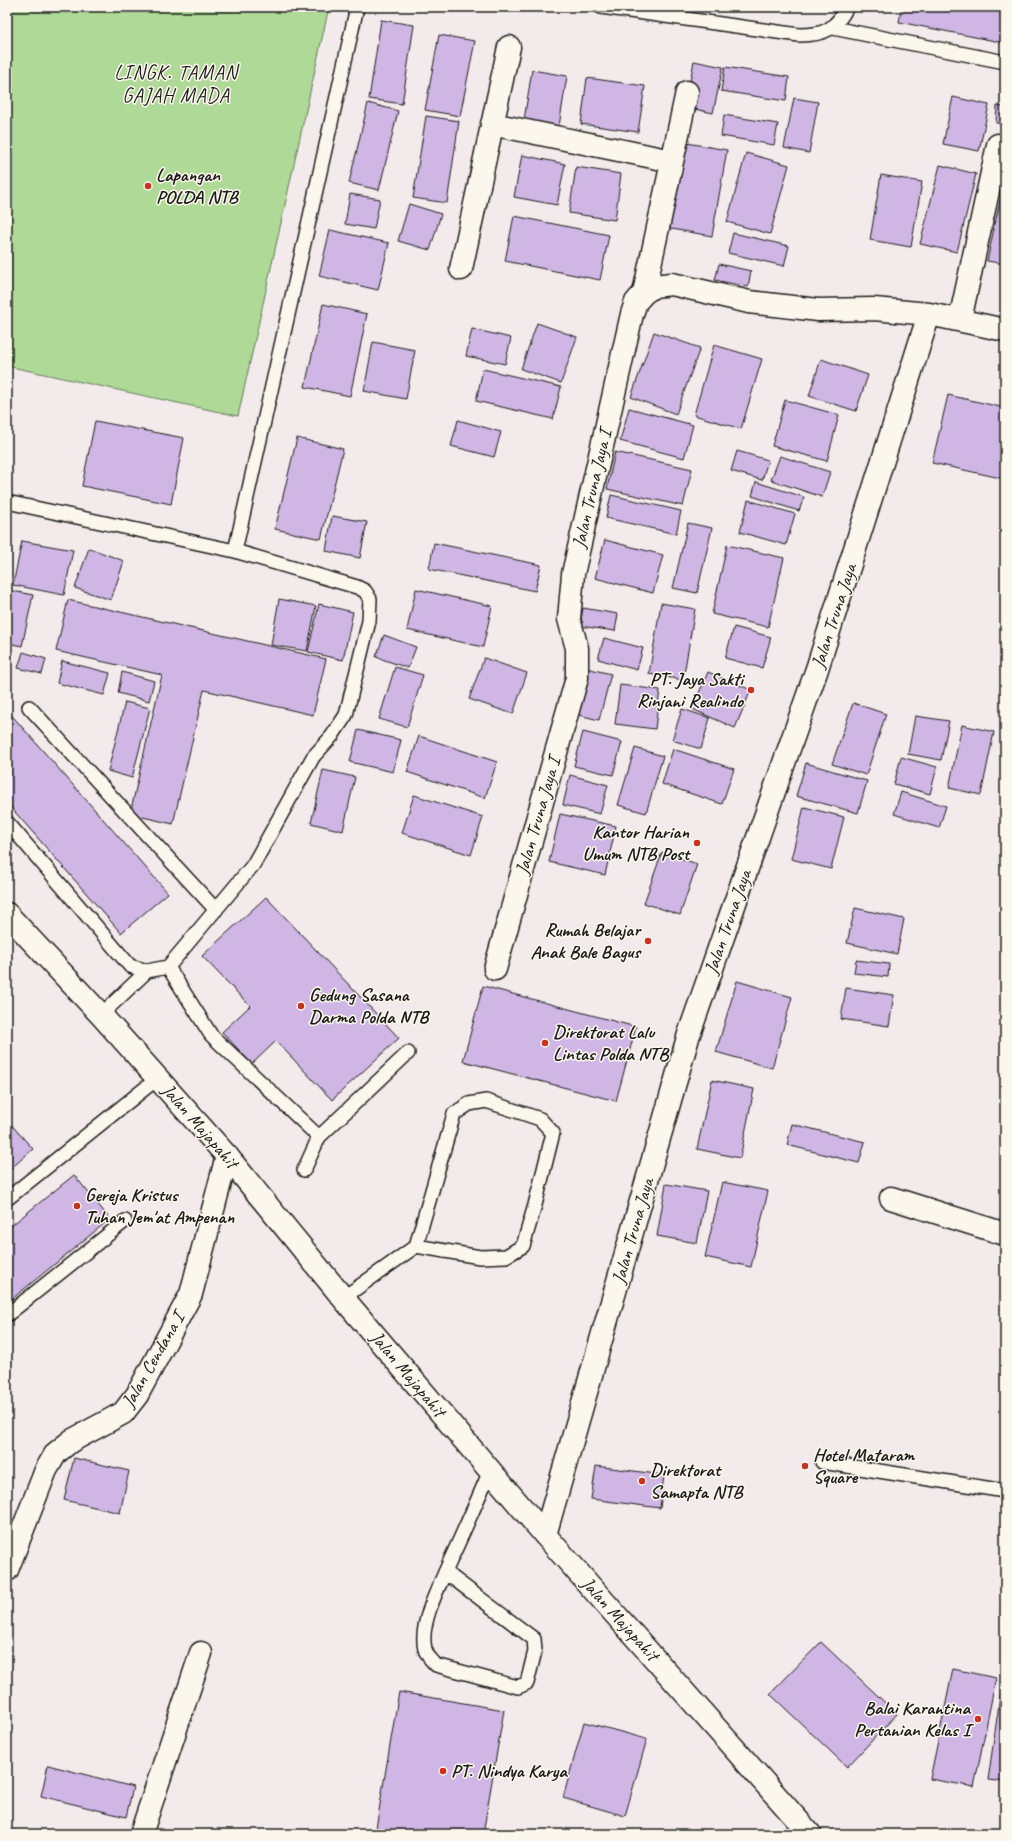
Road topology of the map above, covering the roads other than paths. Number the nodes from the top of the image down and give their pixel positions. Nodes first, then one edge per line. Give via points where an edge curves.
1 (357, 7) edge
2 (601, 7) edge
3 (847, 7) edge
4 (833, 28) junction
5 (508, 47) dead end
6 (1005, 62) edge
7 (687, 92) dead end
8 (492, 124) junction
9 (998, 145) dead end
10 (672, 161) junction
11 (461, 270) dead end
12 (644, 293) junction
13 (929, 314) junction
14 (960, 320) junction
15 (1005, 330) edge
16 (7, 502) edge
17 (235, 552) junction
18 (29, 707) dead end
19 (7, 822) edge
20 (216, 910) junction
21 (7, 914) edge
22 (168, 967) junction
23 (495, 969) dead end
24 (147, 971) junction
25 (101, 1015) junction
26 (408, 1053) dead end
27 (158, 1078) junction
28 (319, 1137) junction
29 (227, 1156) junction
30 (304, 1170) dead end
31 (890, 1198) dead end
32 (7, 1199) edge
33 (126, 1221) dead end
34 (1005, 1234) edge
35 (416, 1246) junction
36 (343, 1298) junction
37 (7, 1315) edge
38 (822, 1462) dead end
39 (490, 1471) junction
40 (1005, 1491) edge
41 (545, 1535) junction
42 (7, 1570) edge
43 (445, 1572) junction
44 (201, 1652) dead end
45 (141, 1834) edge
46 (810, 1834) edge

1 - 17 lane
2 - 4 lane via 799,35 820,33
3 - 4 lane
4 - 6 lane
5 - 8 street
7 - 10 street
8 - 10 street
8 - 11 street
9 - 14 street
10 - 12 street
12 - 13 street via 654,286 672,284 749,302 818,310 874,309
12 - 23 street, Jalan Truna Jaya I via 634,308 573,574 569,619 577,648 577,678
13 - 14 street
13 - 41 street, Jalan Truna Jaya via 817,669 689,1034
14 - 15 street
16 - 17 lane
17 - 20 lane via 357,587 365,591 370,599 370,609 346,715 313,757 253,865
18 - 20 lane
19 - 24 lane via 130,966
20 - 22 lane
21 - 25 street, Jalan Majapahit
22 - 24 lane
22 - 28 lane via 211,1035
24 - 25 lane
25 - 27 street, Jalan Majapahit
26 - 28 lane
27 - 29 street, Jalan Majapahit
27 - 32 lane
28 - 30 lane
29 - 36 street, Jalan Majapahit
29 - 42 street, Jalan Cendana I via 191,1294 137,1395 123,1414 71,1441 56,1453 46,1470
31 - 34 street
33 - 37 lane
35 - 35 lane via 454,1114 469,1104 486,1101 540,1119 553,1134 523,1246 506,1256 480,1257
35 - 36 lane
36 - 39 street, Jalan Majapahit
38 - 40 lane
39 - 41 street, Jalan Majapahit
39 - 43 lane
41 - 46 street, Jalan Majapahit
43 - 43 lane via 424,1631 425,1650 430,1658 436,1665 518,1687 527,1683 535,1650 534,1639
44 - 45 street

